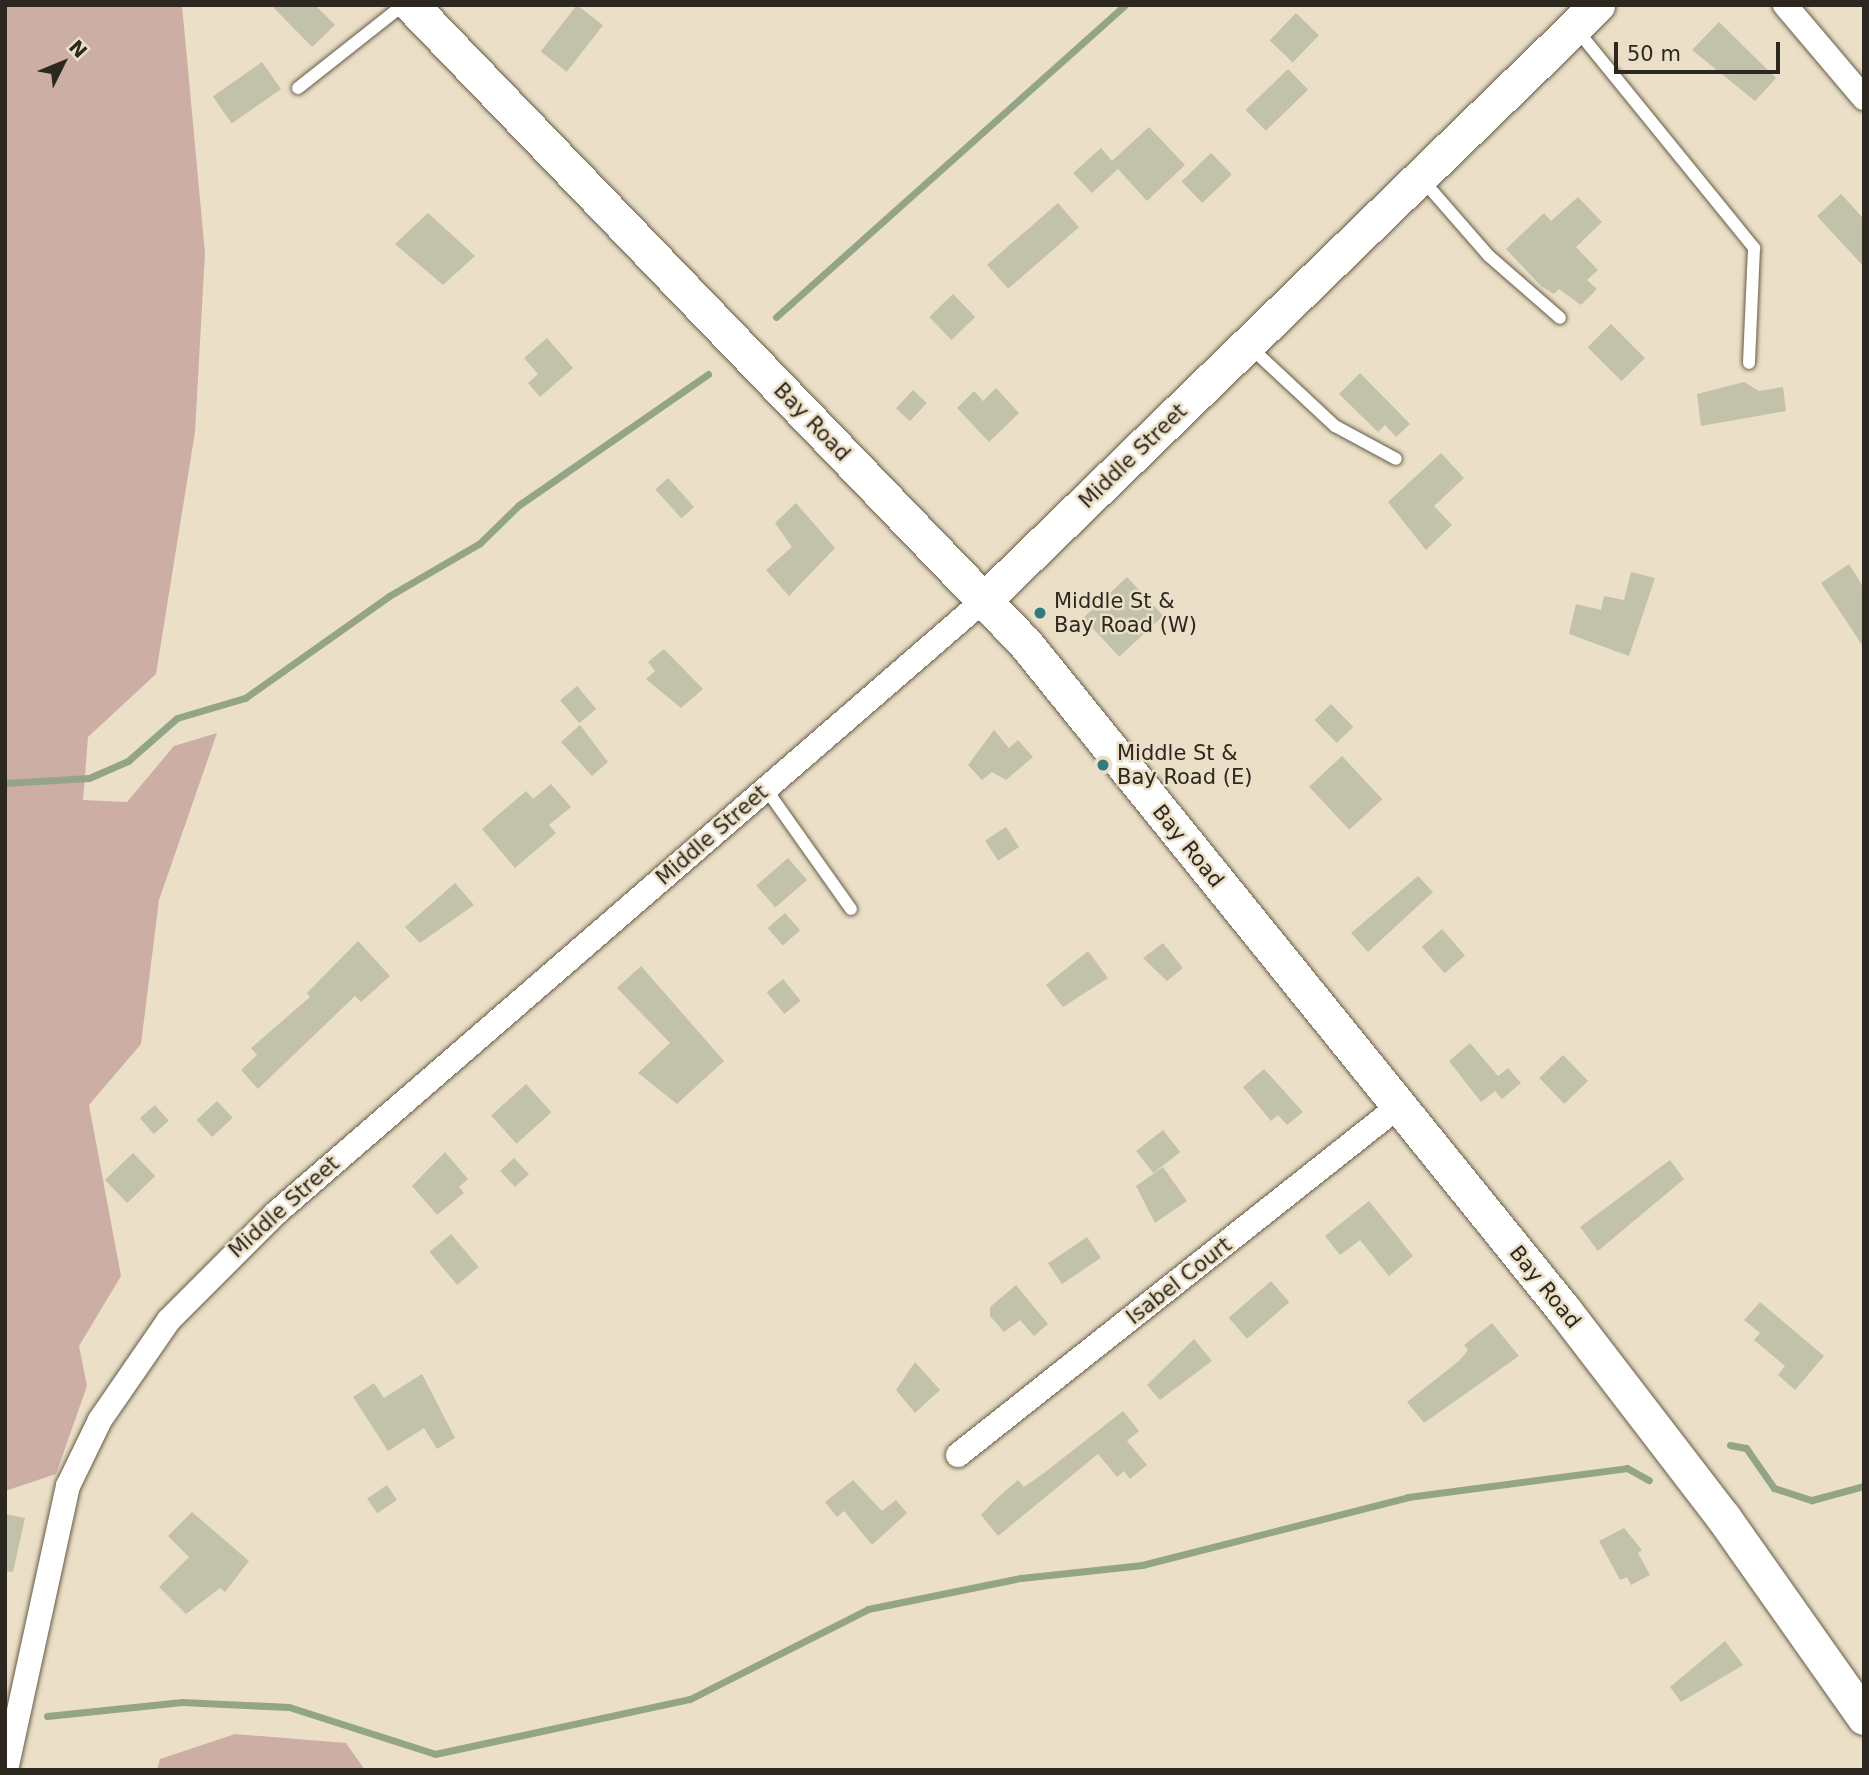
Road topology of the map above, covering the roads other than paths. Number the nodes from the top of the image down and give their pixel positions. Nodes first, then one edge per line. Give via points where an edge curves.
1 (403, 5) edge
2 (411, 5) edge
3 (1785, 5) edge
4 (1586, 16) edge
5 (298, 88) dead end
6 (1864, 99) edge
7 (1420, 177) junction
8 (1560, 318) dead end
9 (1248, 344) junction
10 (1749, 363) dead end
11 (1396, 459) dead end
12 (985, 599) junction
13 (766, 789) junction
14 (851, 909) dead end
15 (1399, 1106) junction
16 (958, 1455) dead end
17 (1864, 1717) edge
18 (6, 1770) edge

1 - 5 lane
2 - 12 main road, Bay Road
3 - 6 street
4 - 7 main road, Middle Street
4 - 10 lane via 1754,248
7 - 8 lane via 1489,257
7 - 9 main road, Middle Street
9 - 11 lane via 1350,438
9 - 12 main road, Middle Street
12 - 13 street, Middle Street
12 - 15 main road, Bay Road
13 - 14 lane
13 - 18 street, Middle Street via 276,1213 169,1320 100,1420 68,1486
15 - 16 street, Isabel Court
15 - 17 main road, Bay Road via 1723,1517

